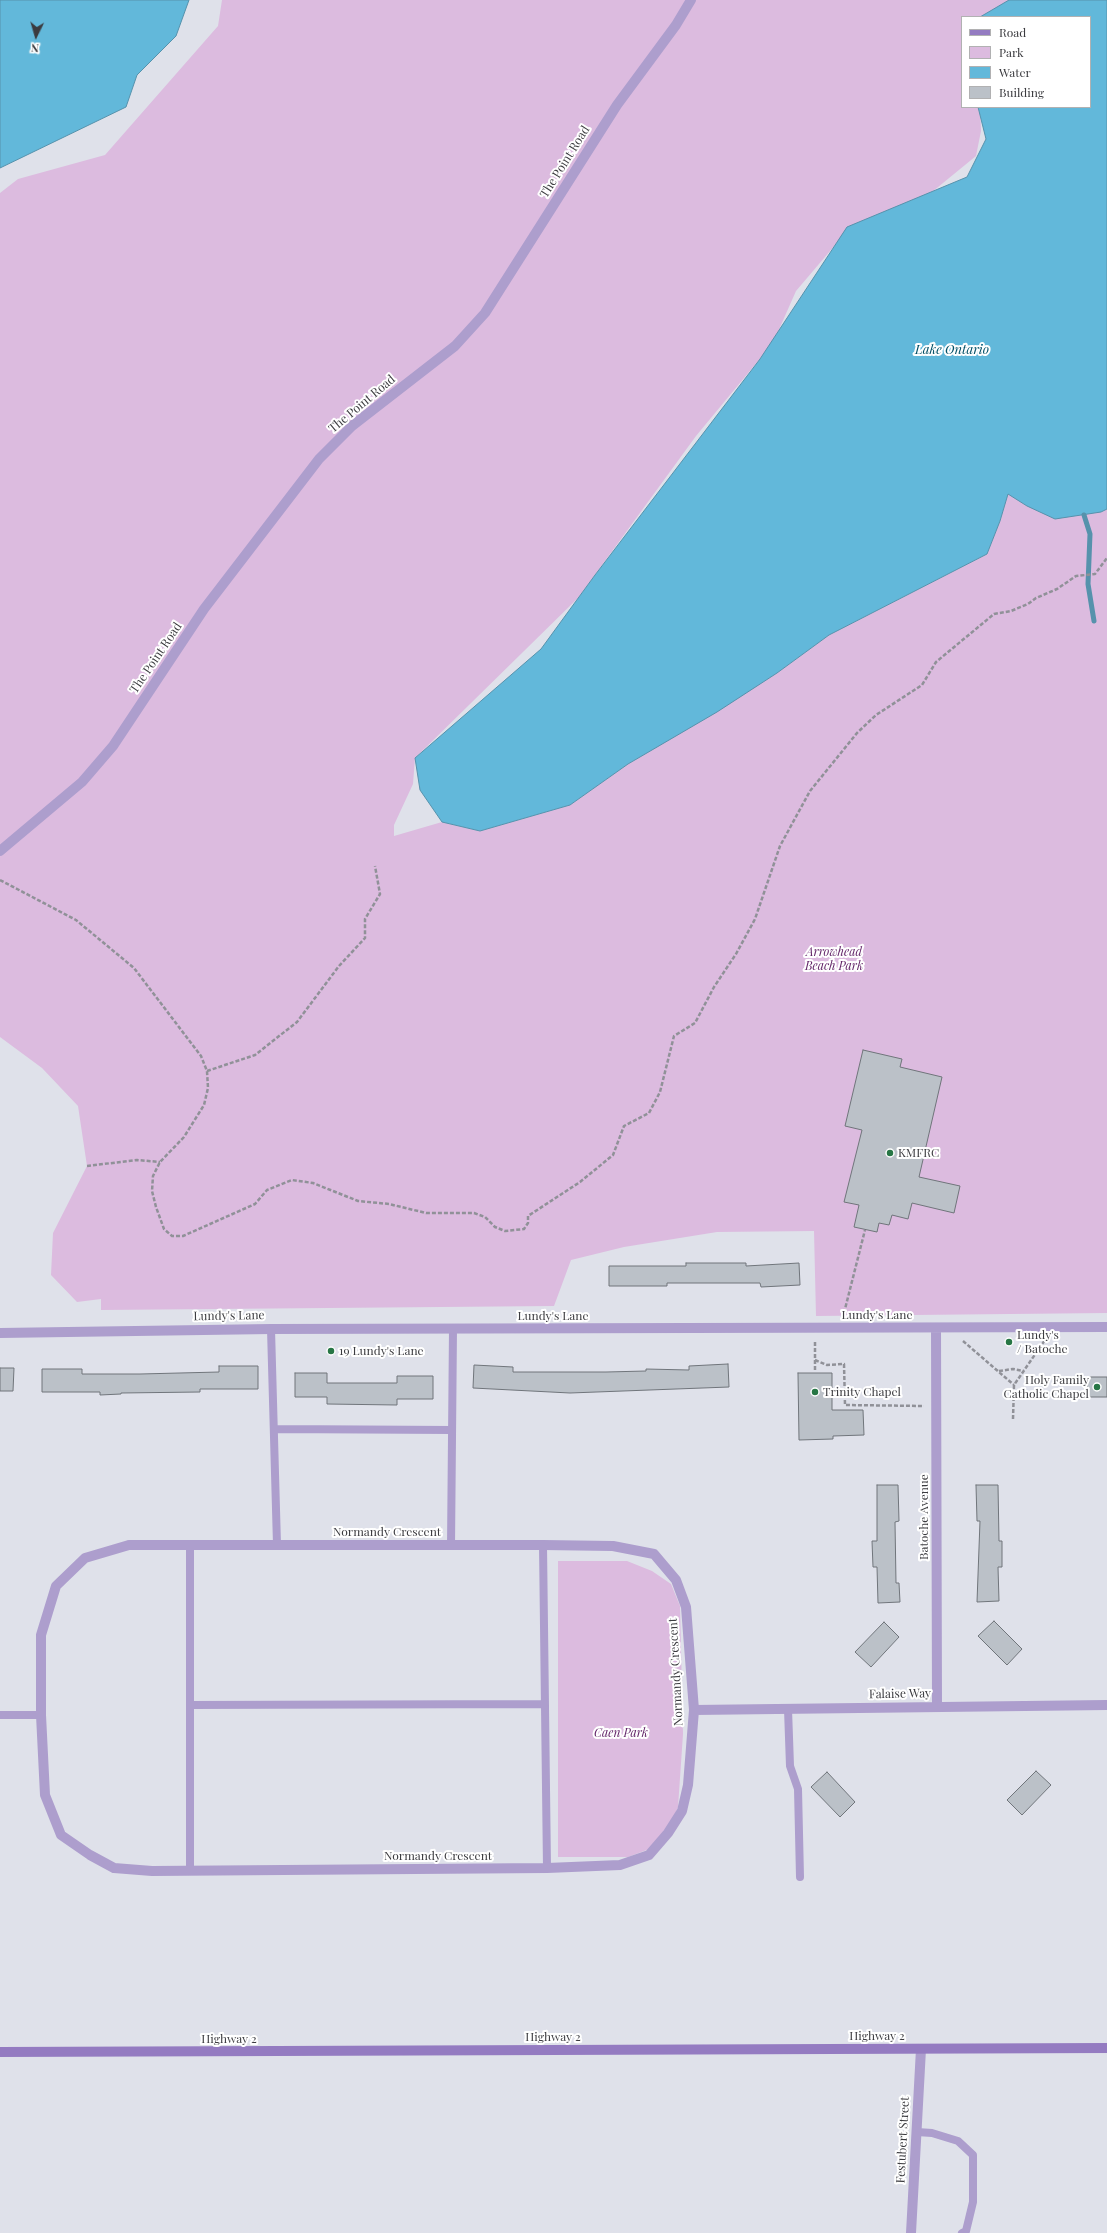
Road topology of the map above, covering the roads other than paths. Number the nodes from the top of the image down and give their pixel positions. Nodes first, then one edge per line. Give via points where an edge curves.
1 (691, 0) edge
2 (0, 851) edge
3 (1107, 1327) edge
4 (936, 1328) junction
5 (271, 1329) junction
6 (453, 1329) junction
7 (0, 1333) edge
8 (274, 1429) junction
9 (452, 1430) junction
10 (190, 1545) junction
11 (277, 1545) junction
12 (543, 1545) junction
13 (450, 1546) junction
14 (545, 1704) junction
15 (190, 1705) junction
16 (1107, 1705) edge
17 (937, 1706) junction
18 (788, 1709) junction
19 (694, 1710) junction
20 (0, 1715) edge
21 (41, 1715) junction
22 (547, 1868) junction
23 (190, 1871) junction
24 (800, 1877) dead end
25 (1107, 2048) edge
26 (921, 2049) junction
27 (0, 2052) edge
28 (917, 2132) junction
29 (911, 2233) edge
30 (962, 2233) edge

1 - 2 street, The Point Road via 676,25 617,105 485,313 454,346 352,426 319,459 204,609 113,746 82,782
3 - 4 street, Lundy's Lane
4 - 6 street, Lundy's Lane
4 - 17 street, Batoche Avenue
5 - 6 street, Lundy's Lane
5 - 7 street, Lundy's Lane
5 - 8 lane
6 - 9 lane
8 - 9 lane
8 - 11 lane
9 - 13 lane
10 - 11 street, Normandy Crescent
10 - 15 lane
10 - 21 street, Normandy Crescent via 129,1546 85,1558 56,1586 41,1634
11 - 13 street, Normandy Crescent
12 - 13 street, Normandy Crescent
12 - 14 lane
12 - 19 street, Normandy Crescent via 613,1546 654,1554 676,1580 686,1607
14 - 15 lane
14 - 22 lane
15 - 23 lane
16 - 17 street, Falaise Way
17 - 18 street, Falaise Way
18 - 19 street, Falaise Way
18 - 24 lane via 790,1766 798,1789
19 - 22 street, Normandy Crescent via 688,1785 682,1811 649,1855 620,1865
20 - 21 lane
21 - 23 street, Normandy Crescent via 45,1795 61,1835 114,1868
22 - 23 street, Normandy Crescent
25 - 26 main road, Highway 2
26 - 27 main road, Highway 2
26 - 28 street, Festubert Street
28 - 29 street, Festubert Street
28 - 30 lane via 932,2133 958,2141 973,2155 972,2202 966,2231

